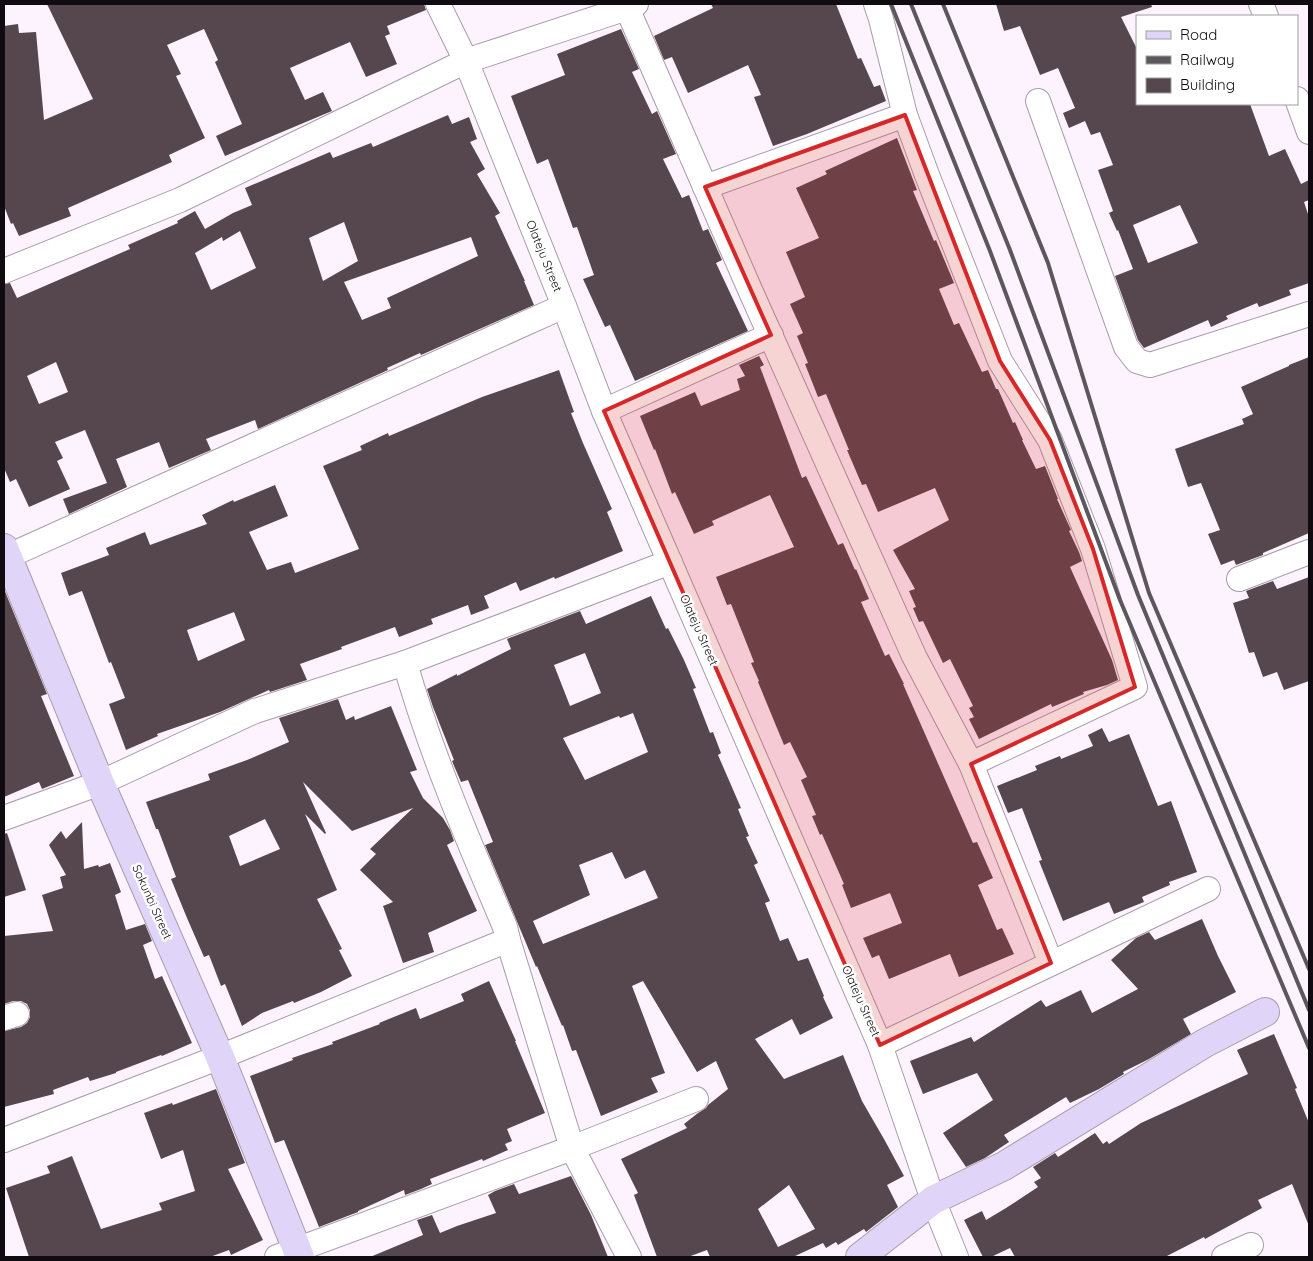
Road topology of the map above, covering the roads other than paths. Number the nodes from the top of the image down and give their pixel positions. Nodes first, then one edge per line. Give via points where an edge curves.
1 (438, 4) edge
2 (876, 4) edge
3 (632, 6) edge
4 (466, 61) junction
5 (1038, 101) dead end
6 (1298, 102) edge
7 (905, 115) junction
8 (1309, 132) edge
9 (705, 188) junction
10 (4, 271) edge
11 (564, 306) junction
12 (1309, 314) edge
13 (771, 334) junction
14 (604, 411) junction
15 (1309, 552) edge
16 (5, 554) edge
17 (670, 562) junction
18 (1239, 579) dead end
19 (405, 663) junction
20 (971, 764) junction
21 (100, 783) junction
22 (4, 818) edge
23 (1208, 889) dead end
24 (508, 940) junction
25 (1051, 963) junction
26 (1265, 1012) dead end
27 (880, 1045) junction
28 (220, 1057) junction
29 (696, 1099) dead end
30 (4, 1140) edge
31 (572, 1148) junction
32 (934, 1200) junction
33 (1252, 1245) dead end
34 (291, 1255) edge
35 (629, 1257) edge
36 (860, 1257) edge
37 (956, 1257) edge
38 (1224, 1257) edge

1 - 4 street, Olateju Street
2 - 7 street
3 - 4 street
3 - 9 street
4 - 10 street via 180,200
4 - 11 street, Olateju Street
5 - 12 street via 1126,347 1137,361 1150,365
6 - 8 street
7 - 9 street
7 - 20 street via 1000,361 1050,440 1093,549 1135,688
9 - 13 street
11 - 14 street, Olateju Street
11 - 16 street
13 - 14 street
13 - 20 street via 914,656
14 - 17 street, Olateju Street
15 - 18 street
16 - 21 street, Sokunbi Street
17 - 19 street
17 - 27 street, Olateju Street
19 - 21 street via 255,711
19 - 24 street via 460,821
20 - 25 street
21 - 22 street
21 - 28 street, Sokunbi Street
23 - 25 street
24 - 28 street
24 - 31 street
25 - 27 street
26 - 32 street via 1205,1043 1004,1166
27 - 32 street, Olateju Street
28 - 30 street
28 - 34 street, Sokunbi Street
29 - 31 street
31 - 34 street
31 - 35 street
32 - 36 street
32 - 37 street, Olateju Street
33 - 38 street

